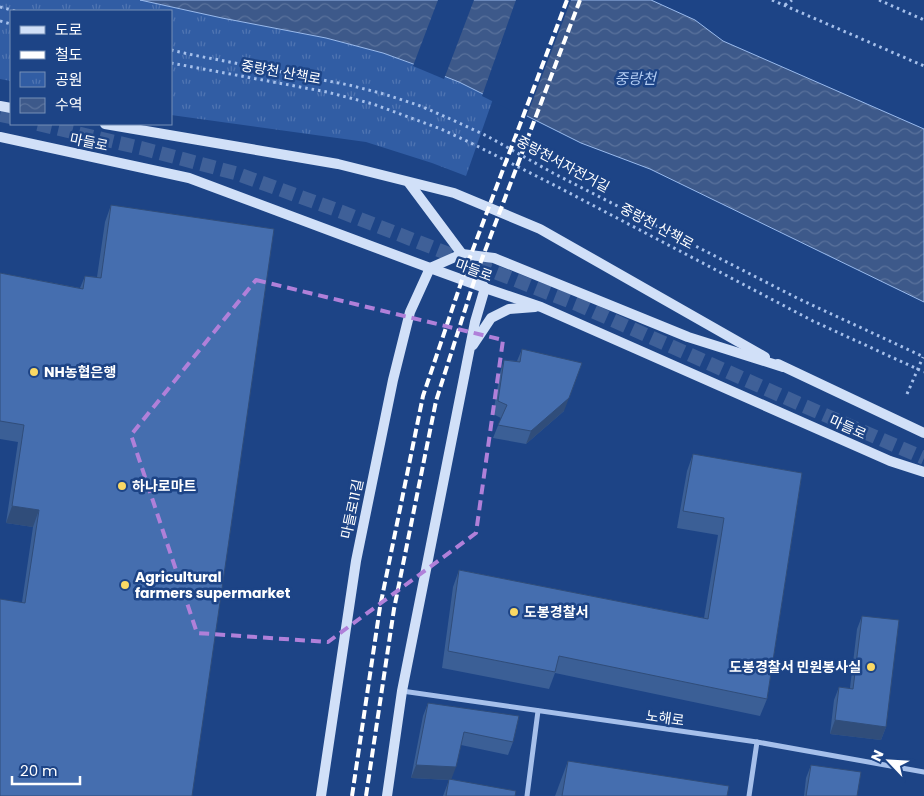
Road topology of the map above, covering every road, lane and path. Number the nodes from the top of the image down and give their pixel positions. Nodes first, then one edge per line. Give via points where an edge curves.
1 (772, 0) edge
2 (792, 0) edge
3 (879, 0) edge
4 (784, 5) junction
5 (924, 20) edge
6 (172, 50) edge
7 (172, 63) edge
8 (924, 66) edge
9 (111, 125) edge
10 (0, 137) edge
11 (409, 183) junction
12 (462, 254) junction
13 (430, 268) junction
14 (485, 288) junction
15 (541, 307) junction
16 (470, 350) junction
17 (923, 357) edge
18 (783, 367) junction
19 (917, 369) junction
20 (924, 372) edge
21 (907, 394) dead end
22 (924, 433) edge
23 (924, 472) edge
24 (402, 691) junction
25 (538, 711) junction
26 (757, 742) junction
27 (924, 772) edge
28 (321, 796) edge
29 (387, 796) edge
30 (527, 796) edge
31 (749, 796) edge

1 - 4 path
2 - 4 path
3 - 5 path
4 - 8 path
6 - 17 path, 중랑천서자전거길 via 348,84 446,117 797,298
7 - 19 path, 중랑천 산책로 via 336,94 374,104 441,129 813,321
9 - 11 main road, 마들로 via 338,164
10 - 13 main road, 마들로 via 189,178
11 - 12 main road
11 - 18 main road, 마들로 via 454,193 540,229
12 - 13 main road
12 - 14 main road
12 - 18 main road via 494,258 688,337
13 - 14 main road, 마들로
13 - 28 main road, 마들로11길 via 410,312 393,380 354,571
14 - 15 main road, 마들로
14 - 16 main road
15 - 16 main road via 509,309 491,318
15 - 23 main road, 마들로 via 890,461
16 - 24 main road
17 - 19 path
18 - 22 main road, 마들로
19 - 20 path, 중랑천 산책로
19 - 21 path
24 - 25 street, 노해로
24 - 29 main road
25 - 26 street, 노해로
25 - 30 street
26 - 27 street, 노해로
26 - 31 street

